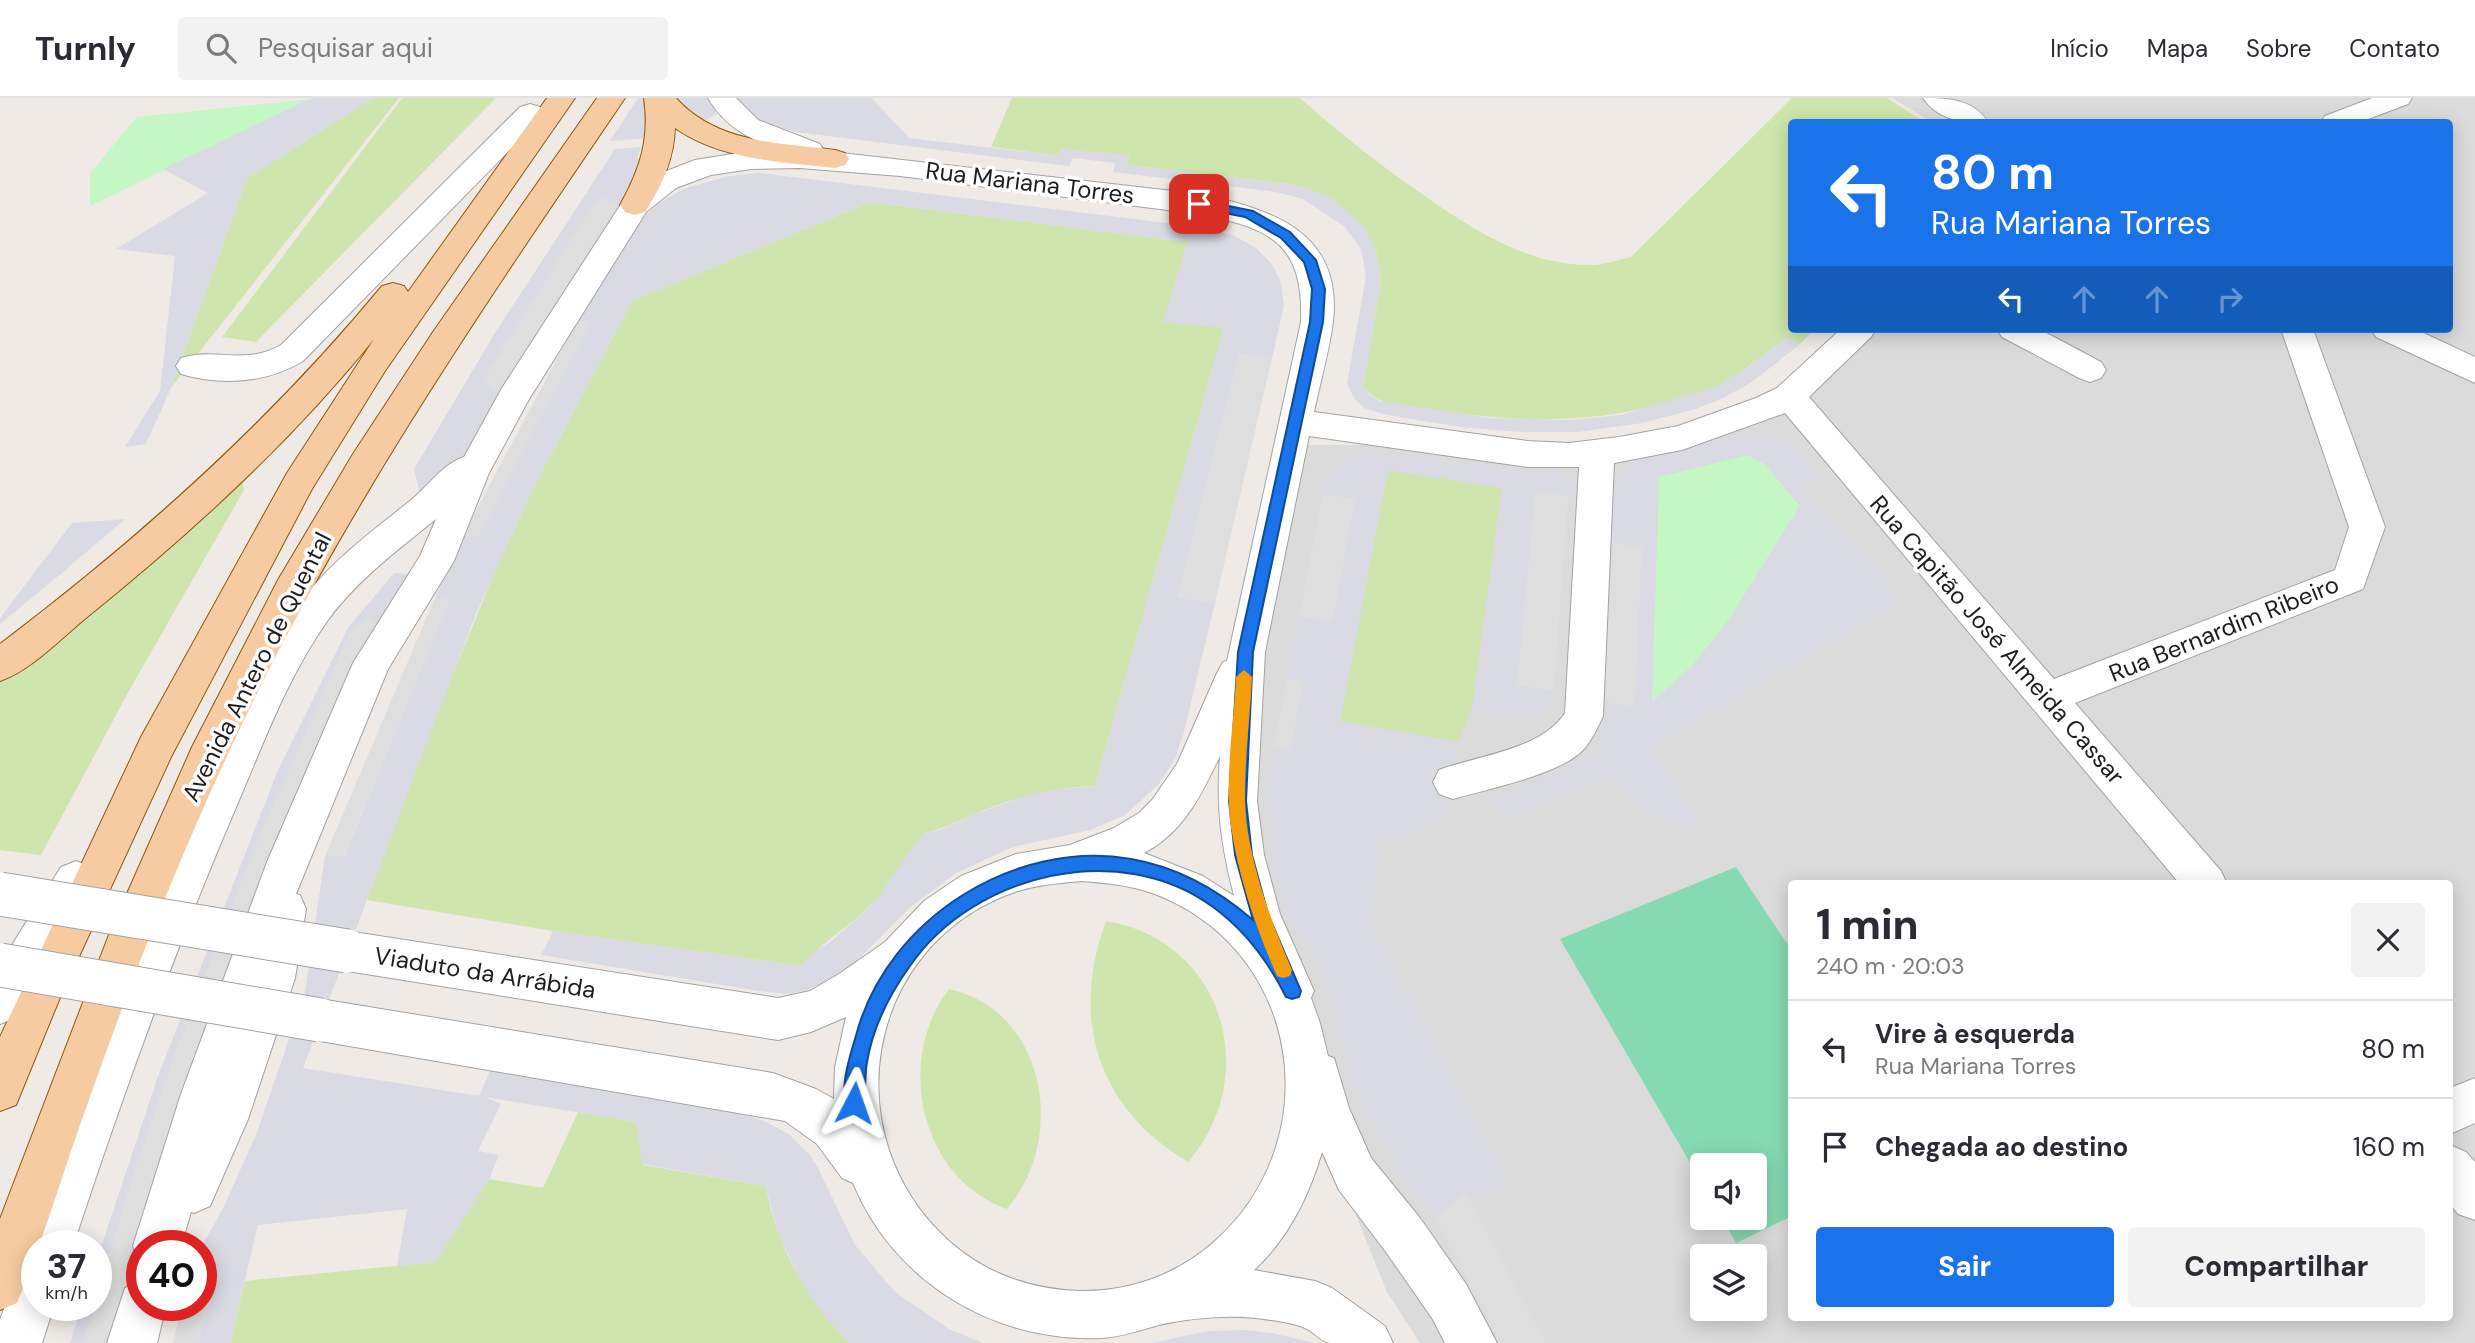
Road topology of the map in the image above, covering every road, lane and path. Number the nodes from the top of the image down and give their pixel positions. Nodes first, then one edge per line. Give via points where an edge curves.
1 (561, 98) edge
2 (611, 98) edge
3 (659, 98) edge
4 (722, 98) edge
5 (1937, 98) edge
6 (2398, 98) edge
7 (537, 105) edge
8 (1969, 119) edge
9 (2343, 119) edge
10 (835, 159) junction
11 (635, 205) junction
12 (1856, 333) edge
13 (2021, 333) edge
14 (2298, 333) edge
15 (2395, 333) edge
16 (192, 366) dead end
17 (2090, 370) dead end
18 (2475, 371) edge
19 (1789, 396) junction
20 (1296, 422) junction
21 (487, 446) junction
22 (1597, 454) junction
23 (1245, 652) junction
24 (0, 665) edge
25 (2047, 698) junction
26 (155, 750) junction
27 (1452, 782) dead end
28 (287, 862) junction
29 (1040, 870) junction
30 (2203, 880) edge
31 (0, 894) edge
32 (942, 920) junction
33 (0, 965) edge
34 (0, 1003) edge
35 (1298, 1008) junction
36 (0, 1089) edge
37 (2475, 1100) edge
38 (2453, 1110) edge
39 (2453, 1171) edge
40 (2475, 1197) edge
41 (878, 1202) junction
42 (55, 1230) edge
43 (162, 1230) edge
44 (172, 1230) edge
45 (0, 1286) edge
46 (1122, 1308) junction
47 (24, 1321) edge
48 (138, 1321) edge
49 (17, 1343) edge
50 (132, 1343) edge
51 (1368, 1343) edge
52 (1472, 1343) edge

1 - 26 main road, Avenida Antero de Quental via 335,421
2 - 45 main road, Avenida Antero de Quental via 465,307 361,468 284,605 212,750 119,959
3 - 10 main road via 680,120 709,135
3 - 11 main road via 661,151
4 - 10 street via 727,109 746,125
5 - 8 street
6 - 9 street
7 - 16 street via 292,353 261,368
7 - 24 main road via 375,317 293,411 194,504
10 - 11 street via 752,160 712,166 660,184
10 - 20 street, Rua Mariana Torres via 1199,204 1248,214 1269,224 1310,260 1318,289 1317,322
11 - 21 street via 554,330
12 - 19 street
13 - 17 street
14 - 25 street, Rua Bernardim Ribeiro via 2367,527 2350,579
15 - 18 street
19 - 22 street via 1700,433
19 - 25 street, Rua Capitão José Almeida Cassar
20 - 22 street via 1507,453
20 - 23 street, Rua Mariana Torres
21 - 28 street via 436,561 372,663
21 - 42 street via 446,491 375,546 330,590 297,638 185,877
22 - 27 street via 1584,716 1571,737 1552,752
23 - 29 street, Rua Mariana Torres via 1184,788 1155,824 1111,849
23 - 35 street, Rua Mariana Torres via 1239,827 1259,914
25 - 30 street, Rua Capitão José Almeida Cassar
26 - 34 street
26 - 36 main road, Avenida Antero de Quental
28 - 43 street via 203,1094
28 - 44 street via 284,933 270,991 219,1137
29 - 32 street via 988,890
29 - 35 street via 1078,864 1129,866 1164,874 1200,890 1253,930 1276,959
31 - 32 street, Viaduto da Arrábida, bridge via 778,1019 841,999
32 - 41 street via 916,943 884,989 857,1063 856,1133
33 - 41 street, bridge via 789,1099 822,1116 839,1133
35 - 46 street via 1310,1063 1305,1122 1276,1196 1219,1261 1163,1294
35 - 52 street via 1327,1111 1355,1174 1434,1279
37 - 38 street
39 - 40 street
41 - 46 street via 923,1259 990,1300 1054,1314
46 - 51 street via 1205,1294 1280,1297 1315,1305
47 - 49 street
48 - 50 street

